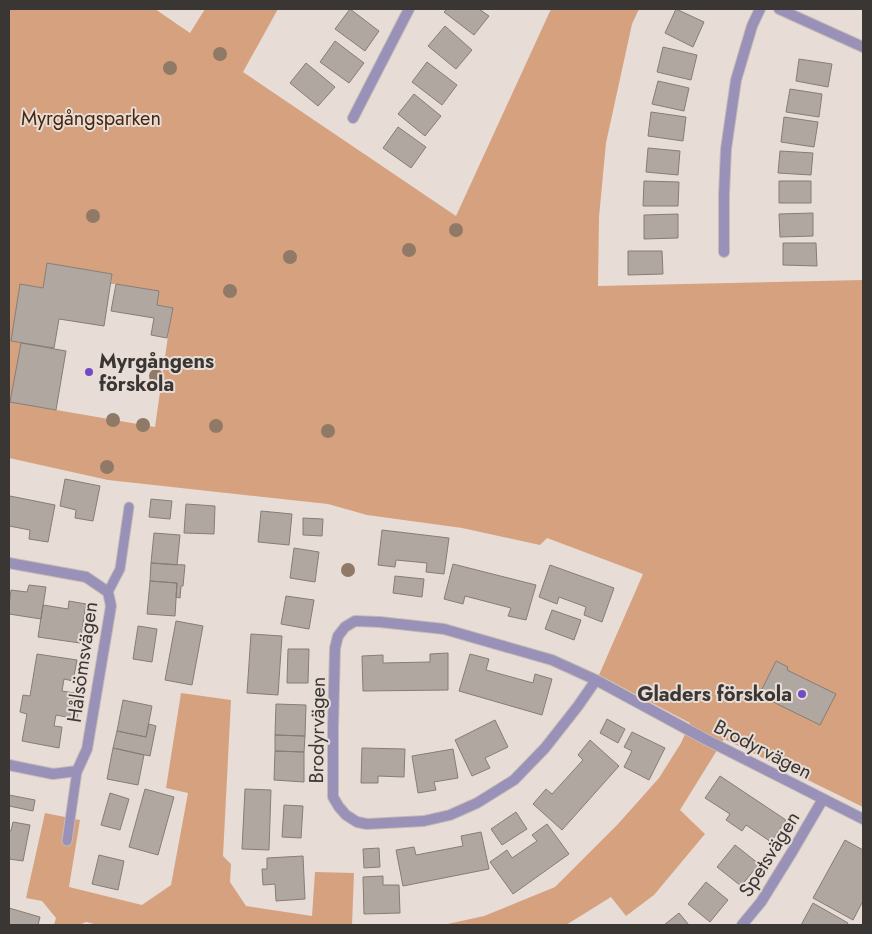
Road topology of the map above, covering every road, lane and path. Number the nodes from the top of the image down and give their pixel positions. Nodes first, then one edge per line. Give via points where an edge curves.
1 (409, 9) edge
2 (760, 9) edge
3 (779, 9) edge
4 (863, 47) edge
5 (353, 118) dead end
6 (724, 252) dead end
7 (129, 507) dead end
8 (9, 563) edge
9 (108, 592) junction
10 (596, 680) junction
11 (9, 765) edge
12 (76, 771) junction
13 (824, 799) junction
14 (863, 819) edge
15 (67, 841) dead end
16 (742, 925) edge

1 - 5 street
2 - 6 street via 736,80 726,149
3 - 4 street
7 - 9 lane via 120,568
8 - 9 street, Hålsömsvägen via 86,578
9 - 12 street, Hålsömsvägen via 111,606 87,749
10 - 10 street, Brodyrvägen via 552,660 444,628 355,622 338,636 335,648 333,797 346,815 367,824 424,821 450,816 477,804 514,780 545,748
10 - 13 street, Brodyrvägen
11 - 12 street via 53,774
12 - 15 lane
13 - 14 street, Brodyrvägen
13 - 16 street, Spetsvägen via 761,902

